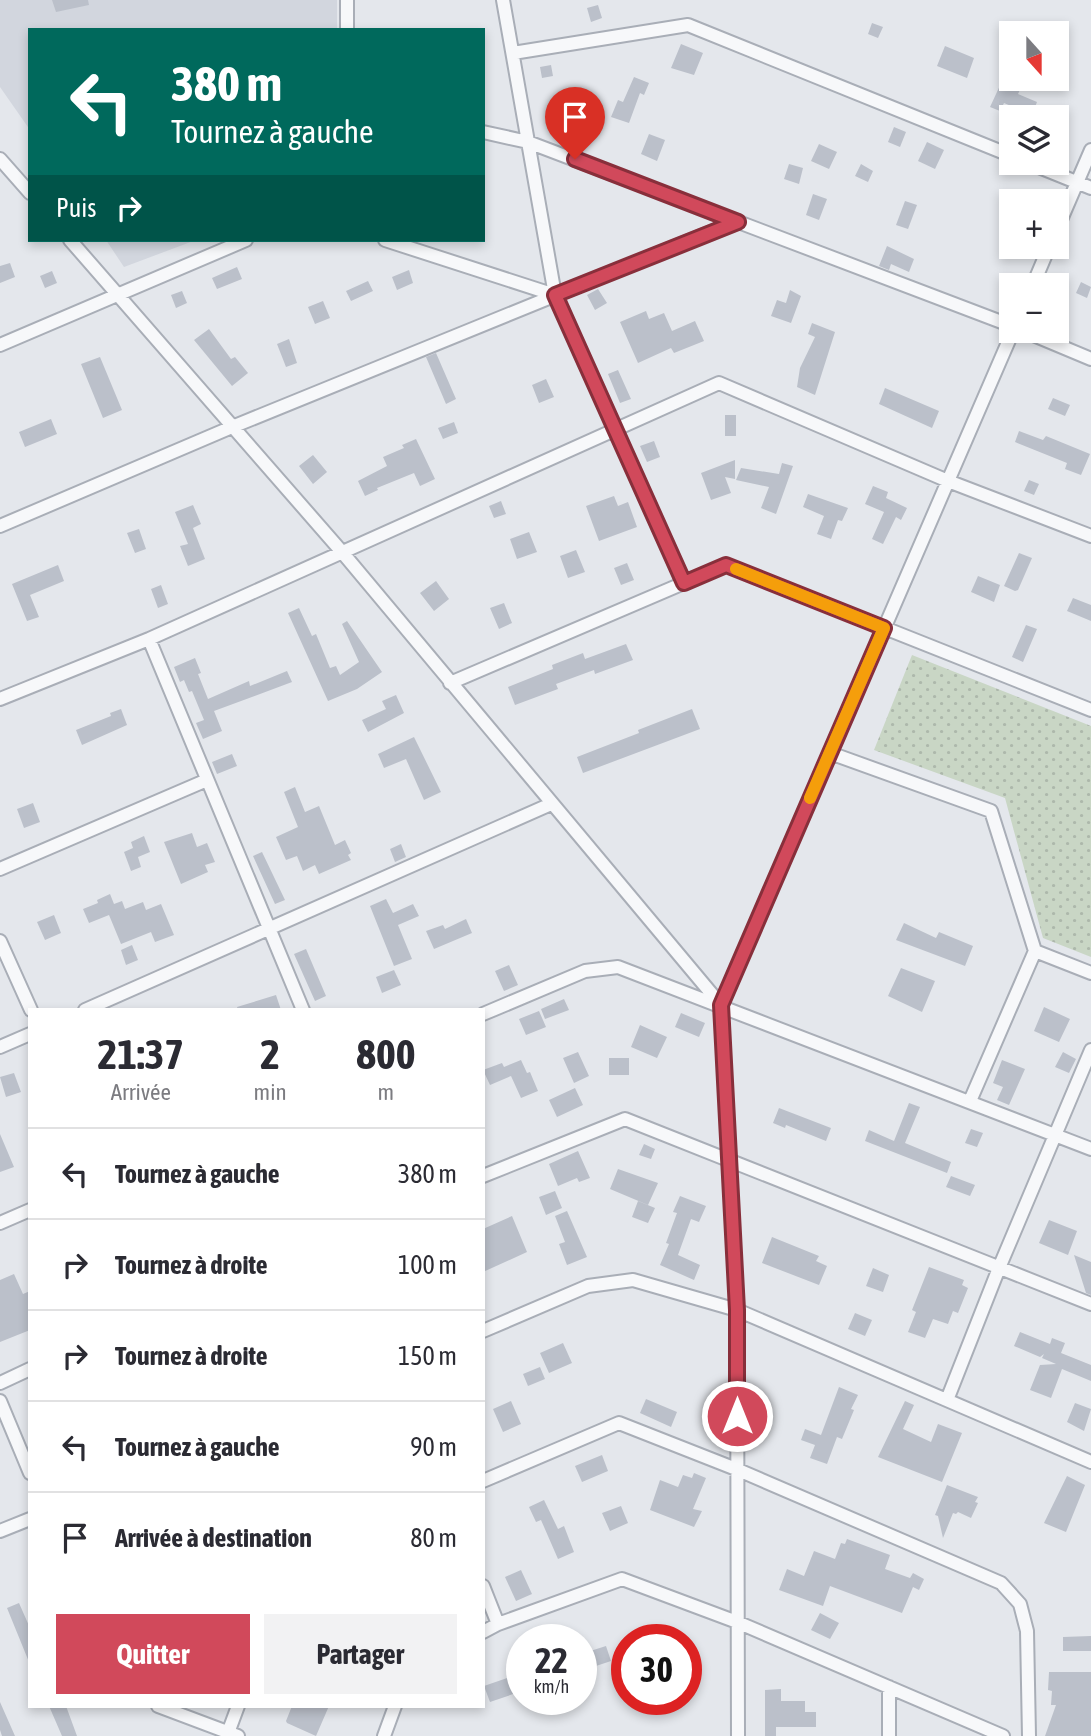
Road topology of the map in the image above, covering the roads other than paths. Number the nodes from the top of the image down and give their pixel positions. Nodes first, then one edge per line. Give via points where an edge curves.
1 (347, 0) edge
2 (503, 0) edge
3 (347, 28) edge
4 (513, 53) junction
5 (485, 132) edge
6 (528, 142) junction
7 (1091, 150) edge
8 (999, 151) edge
9 (0, 159) edge
10 (1059, 175) edge
11 (1077, 182) junction
12 (1091, 188) edge
13 (28, 192) edge
14 (1069, 201) edge
15 (738, 222) junction
16 (72, 242) edge
17 (241, 242) edge
18 (391, 242) edge
19 (117, 295) junction
20 (555, 295) junction
21 (999, 321) edge
22 (1008, 343) edge
23 (1053, 343) edge
24 (0, 345) edge
25 (1091, 359) edge
26 (232, 427) junction
27 (615, 429) junction
28 (948, 481) junction
29 (0, 526) edge
30 (1091, 536) edge
31 (342, 552) junction
32 (684, 583) junction
33 (884, 628) junction
34 (149, 639) junction
35 (450, 683) junction
36 (0, 699) edge
37 (1091, 710) edge
38 (830, 753) junction
39 (207, 780) junction
40 (551, 804) junction
41 (0, 869) edge
42 (269, 930) junction
43 (0, 941) edge
44 (1035, 951) junction
45 (1091, 973) edge
46 (721, 1005) junction
47 (30, 1008) edge
48 (90, 1008) edge
49 (302, 1008) edge
50 (485, 1013) edge
51 (28, 1035) edge
52 (0, 1047) edge
53 (1091, 1050) edge
54 (970, 1101) junction
55 (1056, 1134) junction
56 (1091, 1149) edge
57 (729, 1161) junction
58 (485, 1175) edge
59 (28, 1211) edge
60 (0, 1223) edge
61 (999, 1268) junction
62 (1091, 1304) edge
63 (737, 1310) junction
64 (485, 1330) edge
65 (28, 1371) edge
66 (0, 1383) edge
67 (947, 1400) junction
68 (0, 1401) edge
69 (1091, 1462) edge
70 (28, 1468) edge
71 (736, 1469) junction
72 (485, 1479) edge
73 (28, 1520) edge
74 (0, 1531) edge
75 (485, 1591) edge
76 (737, 1622) junction
77 (498, 1624) junction
78 (485, 1631) edge
79 (889, 1687) junction
80 (163, 1708) edge
81 (238, 1708) edge
82 (394, 1708) edge
83 (233, 1734) edge
84 (384, 1736) edge
85 (738, 1736) edge
86 (890, 1736) edge
87 (1003, 1736) edge
88 (1029, 1736) edge

1 - 3 street
2 - 4 street
4 - 6 street
4 - 8 street via 688,26
5 - 6 street
6 - 15 street
6 - 20 street
7 - 11 street
9 - 13 street
10 - 11 street
11 - 12 street
11 - 14 street
15 - 20 street
15 - 21 street
16 - 19 street
17 - 19 street
18 - 20 street
19 - 24 street
19 - 26 street
20 - 26 street
20 - 27 street
22 - 28 street
23 - 25 street
26 - 29 street
26 - 31 street
27 - 28 street via 719,383
27 - 31 street
27 - 32 street
28 - 30 street
28 - 33 street
31 - 34 street
31 - 35 street
32 - 33 street via 726,565
32 - 35 street
33 - 37 street
33 - 38 street
34 - 36 street
34 - 39 street
35 - 40 street
38 - 44 street via 991,811
38 - 46 street
39 - 41 street
39 - 42 street
40 - 42 street
40 - 46 street
42 - 48 street
42 - 49 street
43 - 47 street
44 - 45 street
44 - 54 street
46 - 50 street via 618,967 585,971
46 - 54 street
46 - 57 street
51 - 52 street
53 - 55 street
54 - 55 street
55 - 56 street
55 - 61 street
57 - 58 street via 625,1119
57 - 61 street
57 - 63 street
59 - 60 street
61 - 62 street
61 - 67 street
63 - 64 street via 633,1280 588,1286
63 - 67 street
63 - 71 street
65 - 66 street
67 - 69 street
68 - 70 street
71 - 72 street via 619,1423
71 - 76 street
71 - 88 street via 1001,1583 1020,1604 1027,1631
73 - 74 street
75 - 77 street
76 - 77 street via 622,1579
76 - 79 street
76 - 85 street
77 - 78 street
79 - 86 street
79 - 87 street
80 - 83 street
81 - 83 street
82 - 84 street

